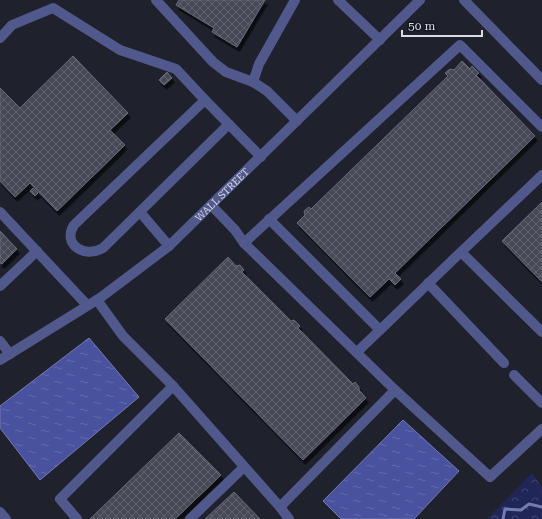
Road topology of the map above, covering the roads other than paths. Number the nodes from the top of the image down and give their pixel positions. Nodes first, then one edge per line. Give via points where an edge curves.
1 (156, 0) edge
2 (295, 0) edge
3 (338, 0) edge
4 (420, 0) edge
5 (464, 0) edge
6 (0, 38) edge
7 (380, 40) junction
8 (542, 80) edge
9 (252, 82) junction
10 (205, 100) junction
11 (297, 122) junction
12 (229, 124) junction
13 (542, 127) edge
14 (261, 156) junction
15 (542, 175) edge
16 (211, 205) junction
17 (0, 212) edge
18 (140, 212) junction
19 (269, 219) junction
20 (244, 243) junction
21 (169, 246) junction
22 (37, 251) junction
23 (461, 252) junction
24 (2, 281) edge
25 (428, 283) junction
26 (97, 300) junction
27 (87, 305) junction
28 (380, 330) junction
29 (542, 332) edge
30 (0, 341) edge
31 (357, 352) junction
32 (10, 354) junction
33 (0, 360) edge
34 (504, 363) dead end
35 (514, 375) dead end
36 (173, 386) junction
37 (395, 390) junction
38 (542, 404) edge
39 (542, 429) edge
40 (244, 467) junction
41 (280, 507) junction
42 (0, 512) edge
43 (6, 519) edge
44 (77, 519) edge
45 (190, 519) edge
46 (289, 519) edge

1 - 9 street via 213,62 226,72
2 - 9 street via 259,64
3 - 7 street
4 - 7 street, WALL STREET
5 - 8 street
6 - 10 street via 12,25 53,8 120,50 176,69
7 - 11 street, WALL STREET
9 - 11 street via 267,90
10 - 12 street
10 - 18 street via 74,225 71,237 80,250 96,252
11 - 14 street, WALL STREET
12 - 14 street
12 - 18 street
13 - 19 street via 460,45
14 - 16 street, WALL STREET
15 - 23 street
16 - 20 street
16 - 21 street, WALL STREET
17 - 22 street
18 - 21 street
19 - 20 street
19 - 28 street
20 - 31 street
21 - 26 street, WALL STREET
22 - 24 street
22 - 27 street
23 - 25 street
23 - 29 street
25 - 28 street
25 - 34 street
26 - 27 street, WALL STREET
26 - 36 street via 123,336
27 - 32 street, WALL STREET
28 - 31 street
30 - 32 street
31 - 37 street
32 - 33 street, WALL STREET
35 - 38 street
36 - 40 street
36 - 44 street via 60,499
37 - 39 street via 490,477
37 - 41 street
40 - 41 street
40 - 45 street
41 - 46 street
42 - 43 street

